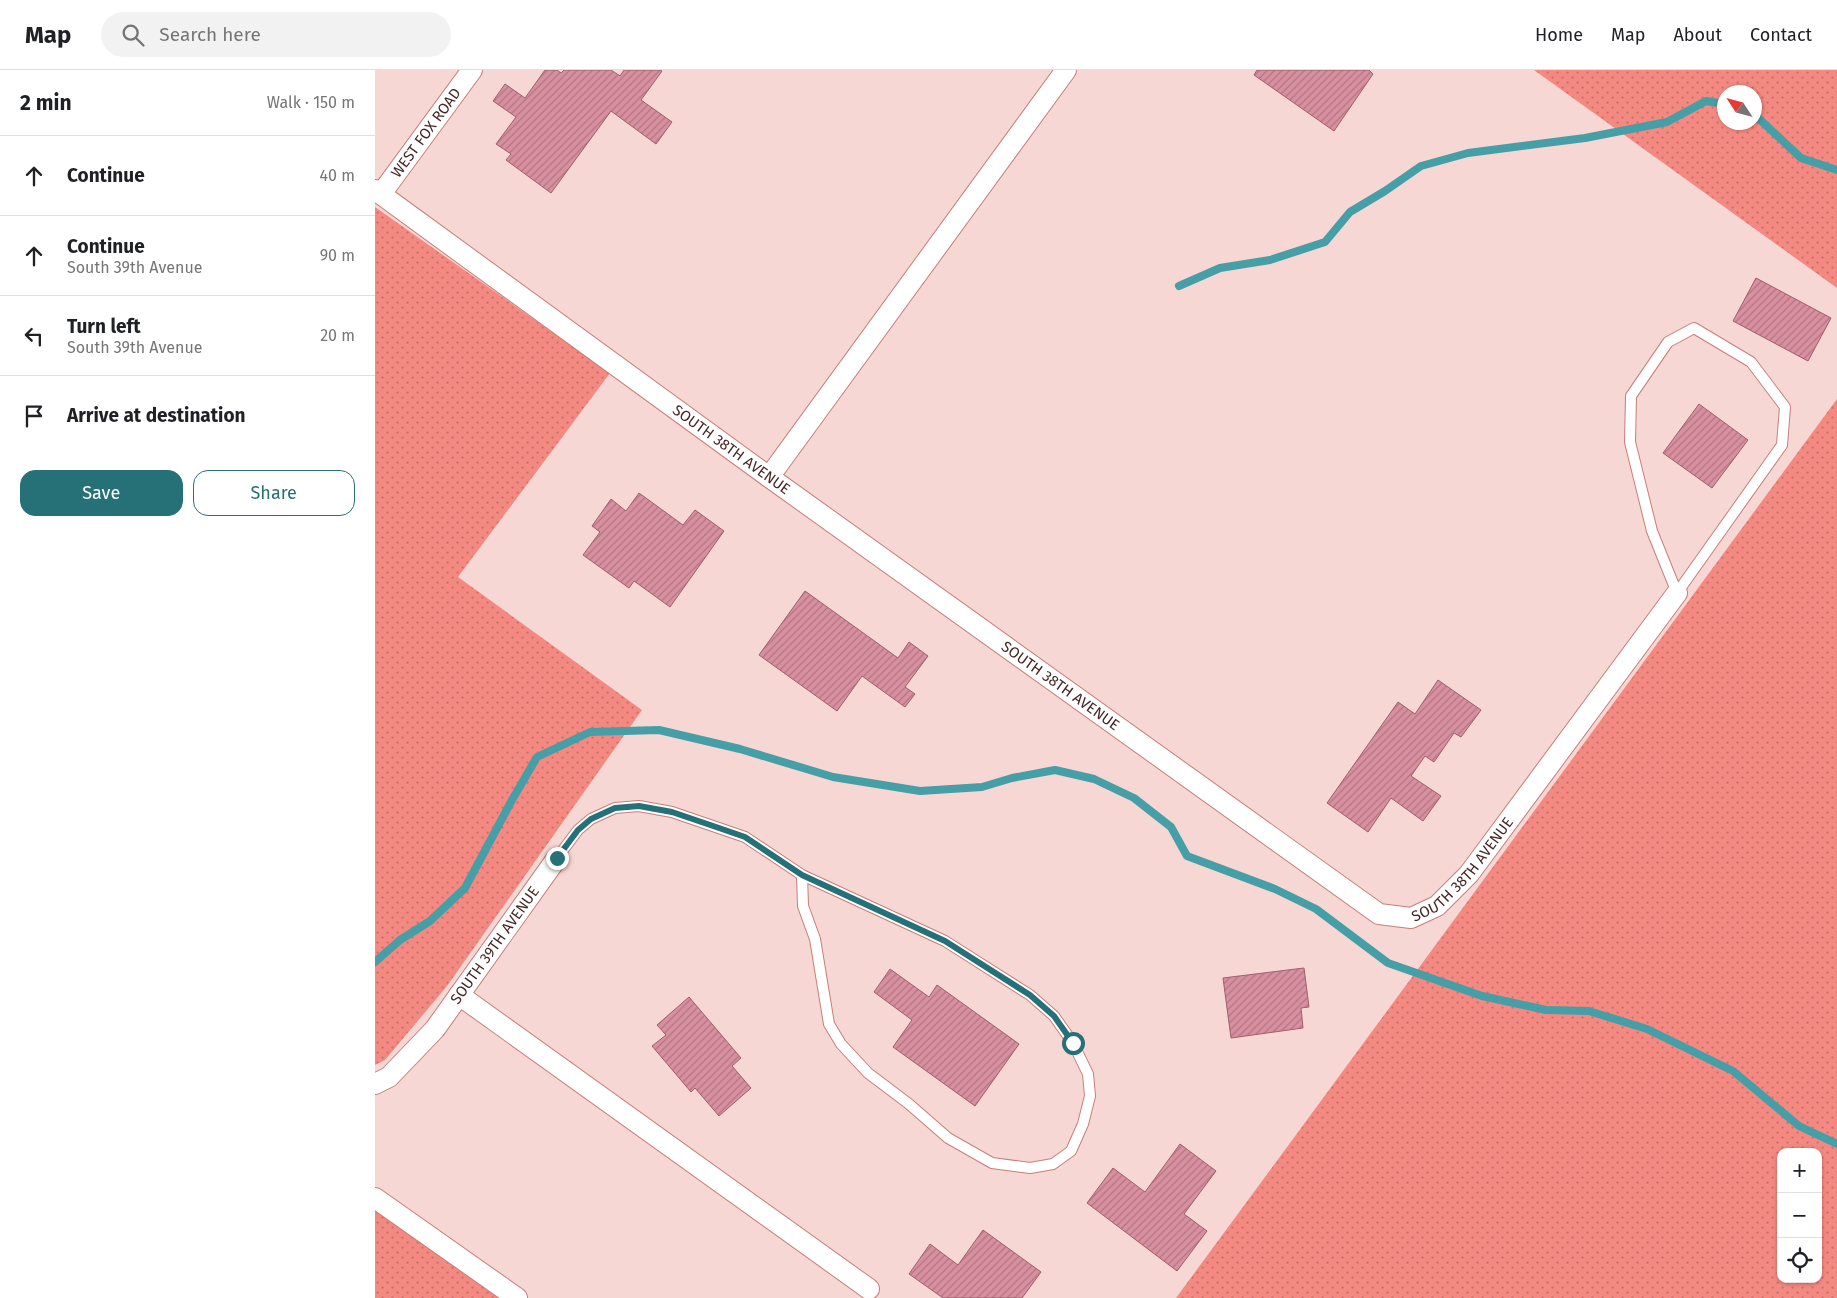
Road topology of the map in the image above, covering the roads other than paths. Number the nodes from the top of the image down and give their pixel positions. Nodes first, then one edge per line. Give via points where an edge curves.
1 (472, 70) edge
2 (1066, 70) edge
3 (378, 192) edge
4 (769, 477) junction
5 (1677, 593) junction
6 (557, 858) joint
7 (802, 875) junction
8 (459, 995) junction
9 (375, 1084) edge
10 (375, 1198) edge
11 (869, 1289) dead end
12 (517, 1298) edge

1 - 3 street, WEST FOX ROAD
2 - 4 street
3 - 4 street, SOUTH 38TH AVENUE
4 - 5 street, SOUTH 38TH AVENUE via 1379,914 1411,918 1437,906 1469,874
5 - 5 lane via 1782,445 1785,408 1751,362 1695,328 1668,342 1631,396 1630,442 1652,531
6 - 7 lane, SOUTH 39TH AVENUE via 578,830 591,819 615,808 639,806 672,812 745,837
6 - 8 street, SOUTH 39TH AVENUE
7 - 7 lane, SOUTH 39TH AVENUE via 803,906 815,939 829,1024 841,1044 869,1073 948,1138 992,1163 1030,1168 1053,1164 1071,1151 1083,1124 1090,1096 1088,1074 1073,1043 1054,1016 1030,995 945,941
8 - 9 street, SOUTH 39TH AVENUE via 435,1028 389,1077
8 - 11 street
10 - 12 street

